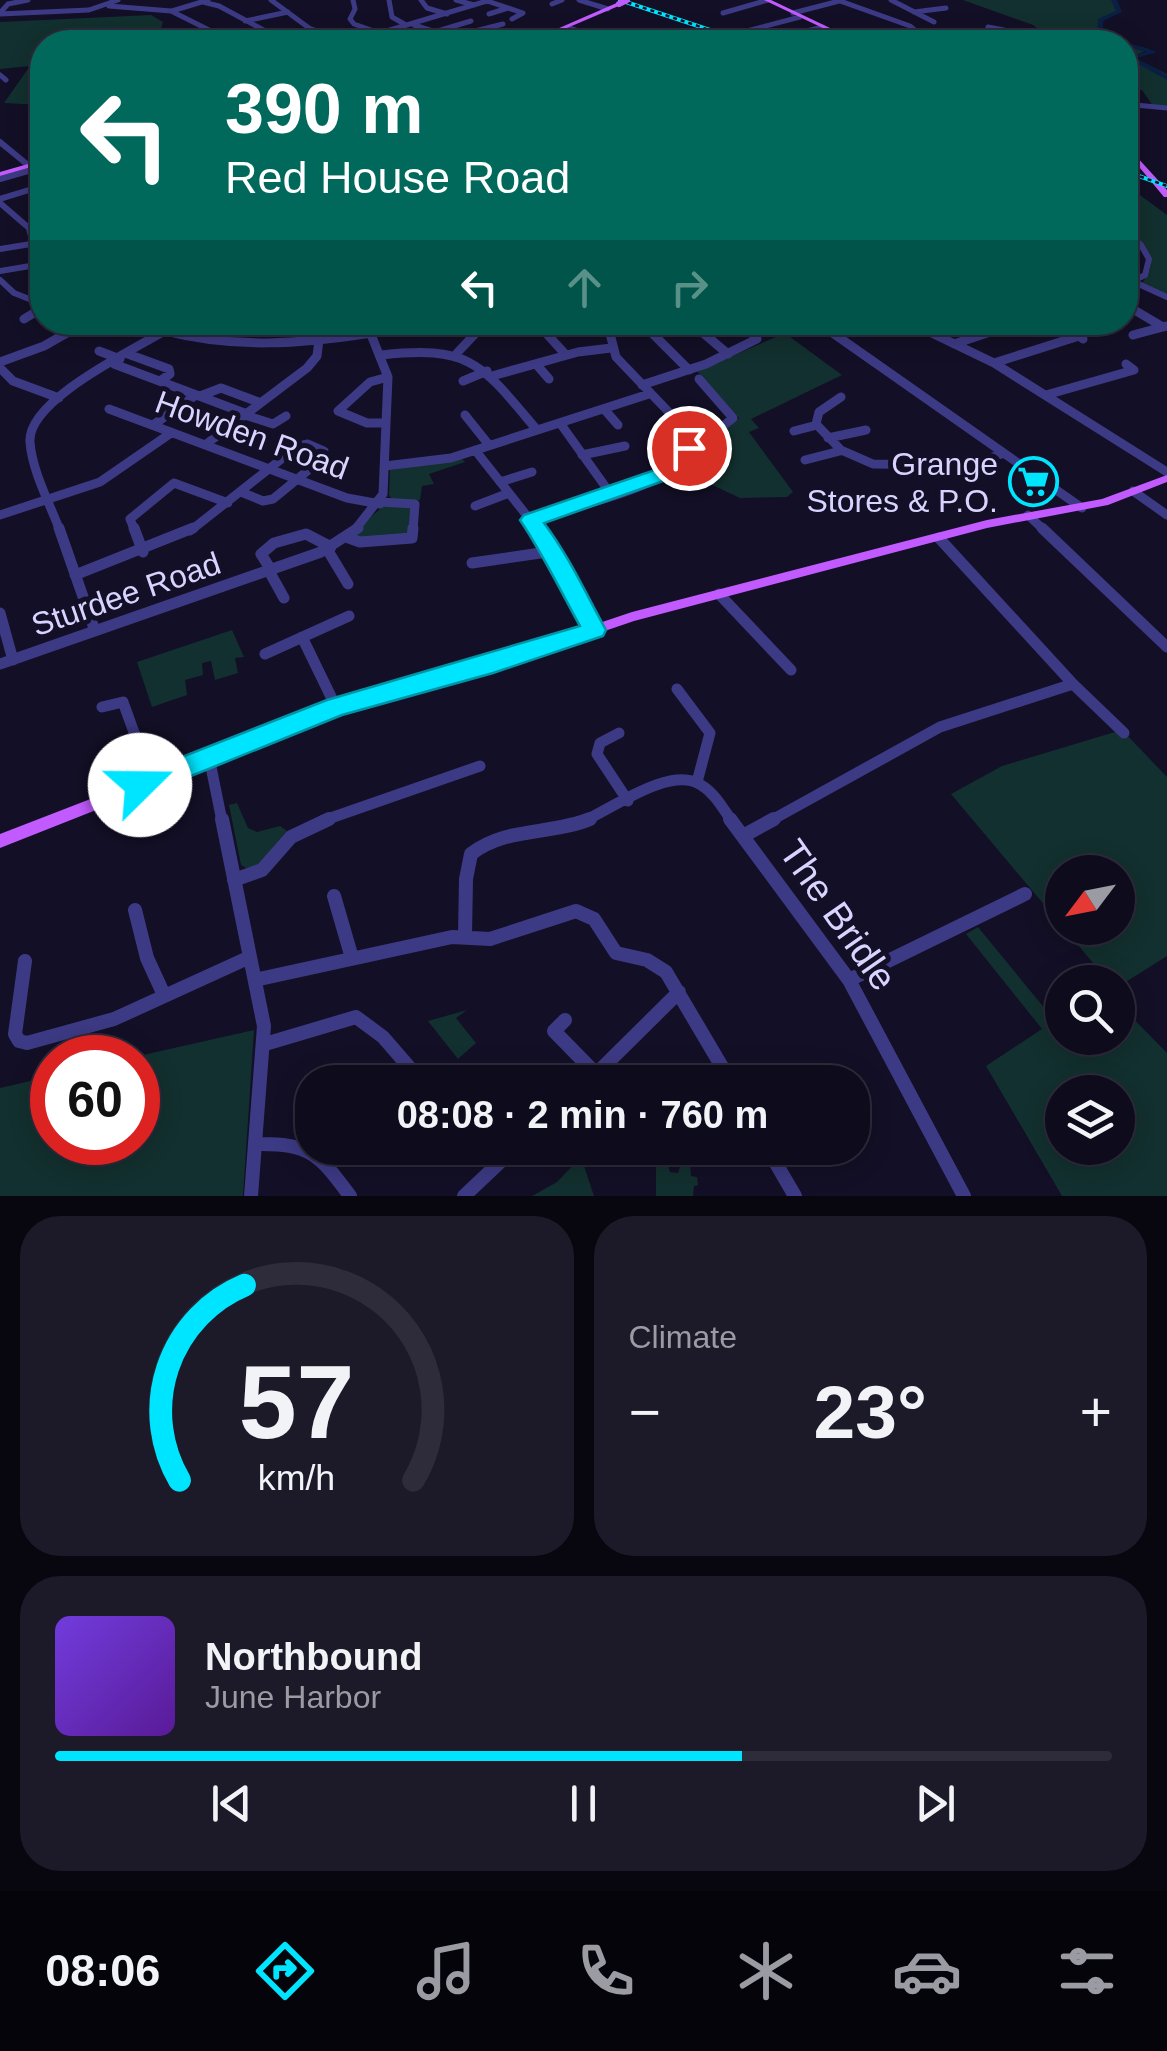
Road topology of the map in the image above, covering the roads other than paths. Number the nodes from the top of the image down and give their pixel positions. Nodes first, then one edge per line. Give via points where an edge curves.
1 (28, 0) edge
2 (118, 0) edge
3 (272, 0) edge
4 (353, 0) edge
5 (389, 0) edge
6 (421, 0) edge
7 (456, 0) edge
8 (489, 0) edge
9 (562, 0) edge
10 (579, 0) edge
11 (628, 0) edge
12 (738, 0) edge
13 (768, 0) edge
14 (841, 0) edge
15 (892, 0) edge
16 (87, 1) edge
17 (205, 1) edge
18 (552, 4) dead end
19 (748, 4) junction
20 (475, 5) junction
21 (109, 6) junction
22 (509, 7) junction
23 (943, 7) dead end
24 (608, 9) junction
25 (82, 10) junction
26 (172, 11) junction
27 (288, 12) junction
28 (723, 12) dead end
29 (913, 12) junction
30 (0, 13) edge
31 (448, 14) junction
32 (492, 14) dead end
33 (797, 15) junction
34 (512, 19) dead end
35 (468, 21) dead end
36 (243, 22) junction
37 (503, 24) dead end
38 (410, 25) junction
39 (910, 26) junction
40 (824, 27) junction
41 (570, 28) junction
42 (209, 30) edge
43 (260, 30) edge
44 (315, 30) edge
45 (372, 30) edge
46 (391, 30) edge
47 (421, 30) edge
48 (442, 30) edge
49 (479, 30) edge
50 (564, 30) edge
51 (576, 30) edge
52 (749, 30) edge
53 (811, 30) edge
54 (845, 30) edge
55 (911, 30) edge
56 (989, 30) edge
57 (1004, 30) dead end
58 (1138, 105) edge
59 (1167, 108) edge
60 (3, 146) edge
61 (1138, 161) edge
62 (28, 165) joint
63 (30, 168) edge
64 (0, 177) edge
65 (30, 192) edge
66 (1167, 195) edge
67 (0, 202) edge
68 (30, 228) edge
69 (1138, 242) edge
70 (30, 245) edge
71 (0, 249) edge
72 (30, 266) edge
73 (0, 271) edge
74 (1138, 277) edge
75 (0, 280) edge
76 (1138, 286) edge
77 (1167, 297) edge
78 (30, 301) edge
79 (1138, 311) edge
80 (30, 315) edge
81 (24, 319) dead end
82 (1165, 326) edge
83 (1138, 334) edge
84 (63, 335) edge
85 (158, 335) edge
86 (199, 335) edge
87 (337, 335) edge
88 (374, 335) edge
89 (474, 335) edge
90 (548, 335) edge
91 (608, 335) edge
92 (658, 335) edge
93 (704, 335) edge
94 (757, 335) edge
95 (834, 335) edge
96 (936, 335) edge
97 (981, 335) edge
98 (1083, 339) dead end
99 (319, 340) junction
100 (954, 344) junction
101 (610, 348) junction
102 (99, 351) dead end
103 (457, 353) junction
104 (728, 354) junction
105 (566, 355) junction
106 (382, 356) junction
107 (121, 359) junction
108 (994, 362) junction
109 (536, 364) junction
110 (0, 365) edge
111 (1133, 369) dead end
112 (689, 370) junction
113 (490, 373) junction
114 (388, 378) junction
115 (549, 378) dead end
116 (700, 379) dead end
117 (160, 381) junction
118 (463, 381) dead end
119 (642, 384) junction
120 (649, 394) junction
121 (1046, 395) junction
122 (198, 396) junction
123 (58, 398) junction
124 (839, 402) dead end
125 (261, 403) junction
126 (110, 409) dead end
127 (604, 409) junction
128 (246, 415) junction
129 (464, 415) dead end
130 (286, 416) dead end
131 (386, 423) junction
132 (560, 423) junction
133 (153, 425) junction
134 (618, 425) dead end
135 (817, 426) junction
136 (537, 430) junction
137 (794, 431) dead end
138 (171, 433) junction
139 (862, 433) dead end
140 (688, 434) junction
141 (828, 438) junction
142 (205, 445) junction
143 (489, 445) junction
144 (622, 448) dead end
145 (475, 450) junction
146 (840, 452) junction
147 (1004, 453) junction
148 (582, 455) junction
149 (385, 466) junction
150 (269, 468) junction
151 (819, 471) dead end
152 (532, 472) dead end
153 (1167, 475) edge
154 (298, 479) junction
155 (500, 482) junction
156 (242, 492) junction
157 (1133, 492) junction
158 (509, 493) junction
159 (610, 494) junction
160 (48, 500) junction
161 (228, 503) junction
162 (380, 503) junction
163 (475, 506) dead end
164 (1082, 508) junction
165 (0, 515) edge
166 (1028, 515) junction
167 (1167, 515) edge
168 (531, 520) junction
169 (346, 537) junction
170 (939, 538) junction
171 (329, 548) junction
172 (554, 551) junction
173 (143, 552) junction
174 (472, 563) dead end
175 (270, 570) junction
176 (75, 575) junction
177 (348, 584) dead end
178 (719, 594) junction
179 (284, 598) dead end
180 (0, 613) edge
181 (349, 616) dead end
182 (595, 630) junction
183 (95, 631) junction
184 (302, 638) junction
185 (1167, 647) edge
186 (265, 654) dead end
187 (13, 660) junction
188 (0, 664) edge
189 (792, 670) dead end
190 (1073, 684) junction
191 (676, 689) dead end
192 (102, 707) dead end
193 (336, 707) junction
194 (620, 733) dead end
195 (1124, 733) dead end
196 (209, 756) junction
197 (480, 766) dead end
198 (697, 782) junction
199 (140, 785) junction
200 (628, 801) junction
201 (743, 836) junction
202 (0, 842) edge
203 (234, 880) junction
204 (1025, 894) dead end
205 (334, 896) dead end
206 (136, 910) dead end
207 (465, 936) junction
208 (250, 957) junction
209 (352, 958) junction
210 (26, 961) dead end
211 (255, 980) junction
212 (849, 980) junction
213 (679, 992) junction
214 (164, 995) junction
215 (565, 1020) dead end
216 (265, 1044) junction
217 (407, 1065) edge
218 (582, 1065) edge
219 (605, 1065) edge
220 (720, 1065) edge
221 (256, 1144) junction
222 (777, 1165) edge
223 (494, 1166) edge
224 (251, 1196) edge
225 (350, 1196) edge
226 (464, 1196) edge
227 (795, 1196) edge
228 (964, 1196) edge

1 - 30 street
2 - 21 street
3 - 27 street
4 - 45 street via 352,22
5 - 38 street via 392,18
6 - 31 street
7 - 20 street
8 - 20 street
8 - 22 street
9 - 18 street
10 - 24 street
11 - 24 main road, bridge
12 - 19 street
13 - 19 street
13 - 33 main road
14 - 33 street
14 - 39 street
15 - 29 street
16 - 25 street
17 - 26 street
17 - 36 street
19 - 28 street
20 - 31 street
21 - 25 street
21 - 26 street
22 - 32 street
22 - 34 street via 527,13
23 - 29 street
24 - 41 main road
25 - 30 street
26 - 42 street
27 - 36 street
27 - 44 street
29 - 39 street via 936,22
31 - 38 street
33 - 40 main road
33 - 52 street
35 - 48 street
36 - 43 street
37 - 49 street
38 - 46 street
38 - 47 street
39 - 55 street
40 - 53 street
40 - 54 main road
41 - 50 main road
41 - 51 street
56 - 57 street
58 - 59 street
60 - 62 street
61 - 66 main road
62 - 64 main road
63 - 64 street
65 - 67 street
67 - 68 street
69 - 74 street via 1150,259
70 - 71 street
72 - 73 street
75 - 78 street
76 - 77 street
79 - 82 street
80 - 81 street
82 - 83 street
84 - 110 street
85 - 107 street
86 - 99 street via 229,345
87 - 99 street
88 - 106 street
89 - 103 street
90 - 105 street
91 - 101 street
92 - 112 street
93 - 104 street
94 - 104 street
95 - 147 street
96 - 100 street
97 - 100 street
98 - 108 street
99 - 125 street via 312,364
100 - 108 street
101 - 105 street
101 - 119 street
102 - 107 street
103 - 106 street
103 - 113 street
104 - 112 street
105 - 109 street
106 - 114 street
107 - 117 street
107 - 117 street via 169,369
107 - 123 street
108 - 121 street
109 - 113 street
109 - 115 street
110 - 123 street via 13,382
111 - 121 street
112 - 119 street
113 - 118 street
113 - 136 street
114 - 131 street
114 - 131 street via 372,380 338,410
116 - 140 street via 734,418
117 - 122 street
119 - 120 street
120 - 127 street
120 - 140 street
121 - 153 street
122 - 125 street via 222,388
122 - 128 street
122 - 133 street
123 - 160 street via 30,436
124 - 135 street via 816,415
125 - 128 street
126 - 133 street, Howden Road
127 - 132 street
127 - 134 street
128 - 130 street via 273,424
128 - 142 street
129 - 143 street
131 - 149 street
132 - 136 street
132 - 148 street
133 - 138 street, Howden Road
135 - 137 street
135 - 141 street
136 - 143 street
138 - 142 street, Howden Road
138 - 160 street via 100,482
139 - 141 street
140 - 159 street via 686,456 673,470
141 - 146 street
142 - 150 street, Howden Road
143 - 145 street
144 - 148 street
145 - 149 street
145 - 155 street
146 - 147 street via 900,465 970,465
146 - 151 street via 807,459
147 - 164 street
148 - 159 street
149 - 162 street
150 - 154 street, Howden Road
150 - 154 street via 301,445 322,449 323,458
150 - 156 street
152 - 155 street
153 - 157 main road
154 - 156 street via 270,500
154 - 162 street, Howden Road
155 - 158 street
156 - 161 street
157 - 164 main road
157 - 167 street
158 - 163 street
158 - 168 street
159 - 168 street
160 - 165 street
160 - 176 street
161 - 173 street via 186,534
161 - 173 street via 181,484 168,486 130,518
162 - 169 street, Sturdee Road
162 - 169 street via 415,504 412,538
164 - 166 main road
166 - 170 main road
166 - 185 street
168 - 172 street
169 - 171 street, Sturdee Road
170 - 178 main road
170 - 190 street
171 - 175 street, Sturdee Road
171 - 175 street via 306,534 274,543 261,554
171 - 177 street
172 - 174 street
172 - 182 street
173 - 176 street
175 - 179 street, Sturdee Road
175 - 183 street, Sturdee Road
176 - 183 street
178 - 182 main road
178 - 189 street
180 - 187 street
181 - 184 street
182 - 193 main road
183 - 187 street, Sturdee Road
184 - 186 street
184 - 193 street
187 - 188 street, Sturdee Road
190 - 195 street
190 - 201 street via 940,727
191 - 198 street via 710,733
192 - 199 street via 123,702 140,750
193 - 196 main road
194 - 200 street via 600,743 596,754
196 - 199 main road
196 - 203 street
197 - 203 street via 308,826 262,870
198 - 200 street via 674,780
198 - 201 street, The Bridle
199 - 202 main road
200 - 207 street via 563,829 508,836 473,852 464,868
201 - 212 street, The Bridle
203 - 208 street
204 - 212 street
205 - 209 street
206 - 214 street
207 - 209 street
207 - 213 street via 490,939 576,911 594,920 612,949 655,964
208 - 211 street
208 - 214 street
209 - 211 street
210 - 214 street via 19,1041 102,1026
211 - 216 street
212 - 228 street, The Bridle
213 - 219 street
213 - 220 street
215 - 218 street via 554,1030
216 - 217 street via 356,1017
216 - 221 street
221 - 224 street
221 - 225 street via 296,1143 314,1151
222 - 227 street
223 - 226 street

